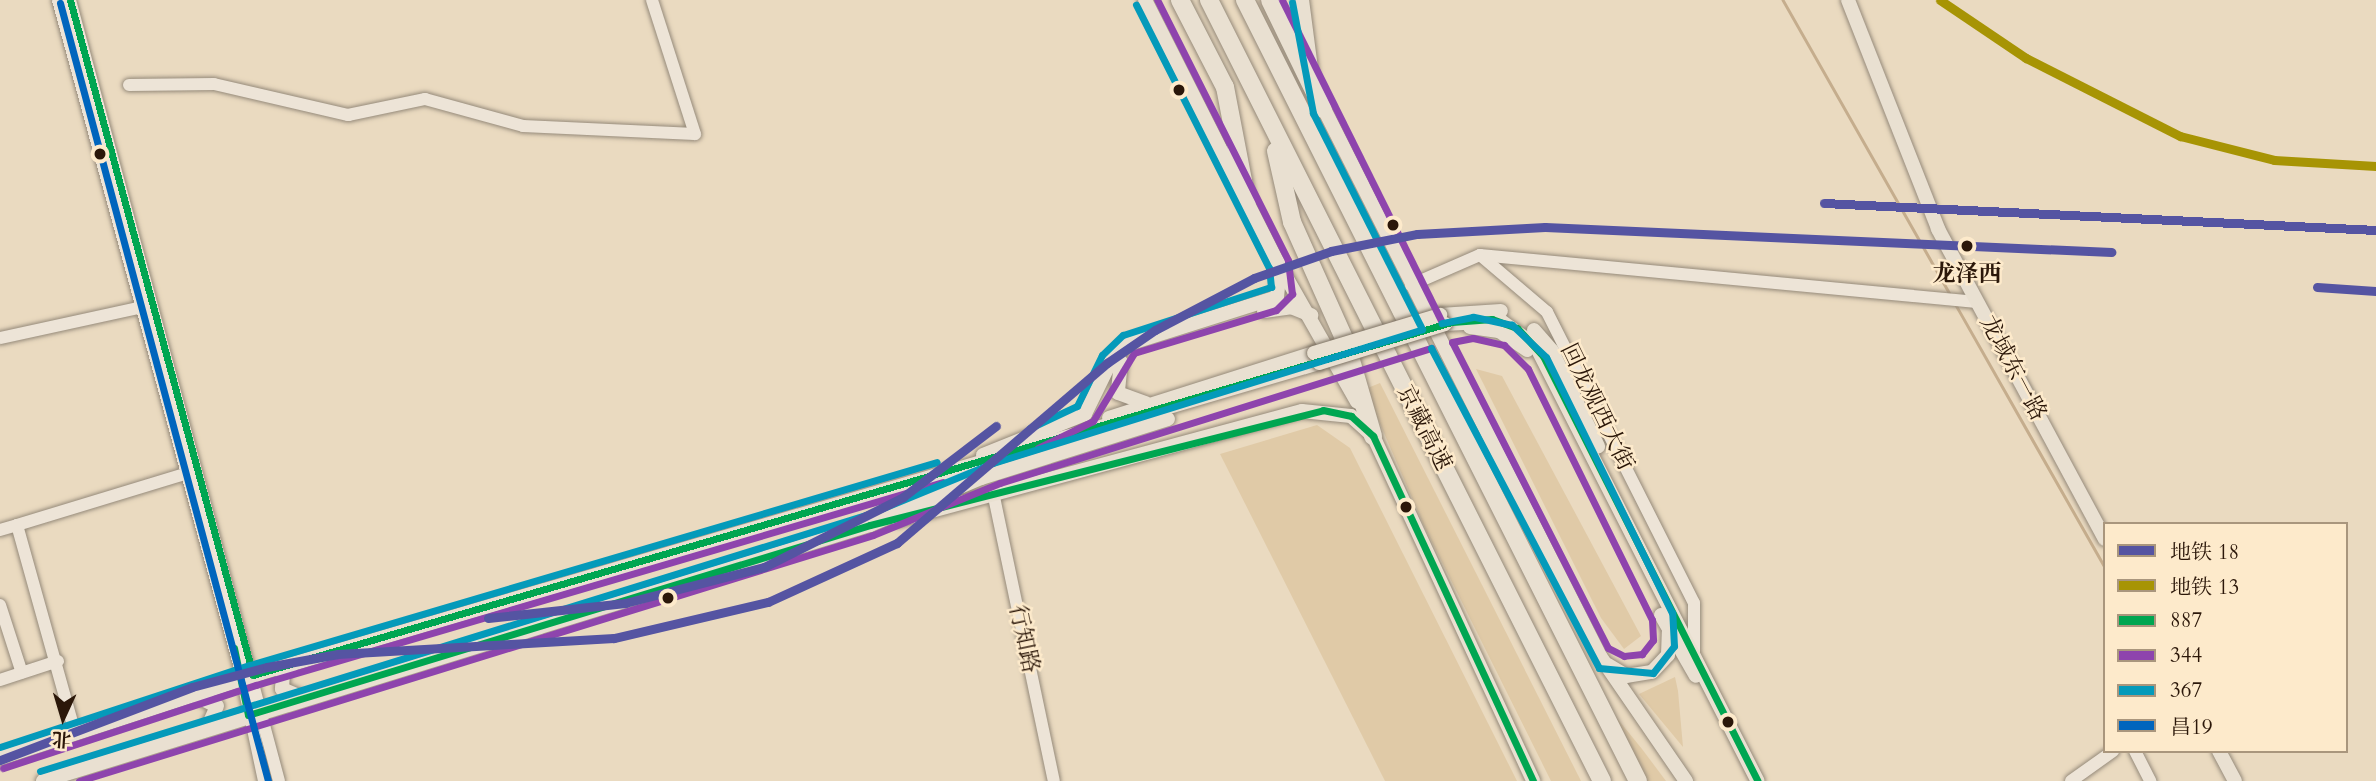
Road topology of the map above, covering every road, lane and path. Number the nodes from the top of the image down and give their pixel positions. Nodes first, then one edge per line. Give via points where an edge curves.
1 (58, 0) edge
2 (70, 0) edge
3 (652, 0) edge
4 (1144, 0) edge
5 (1180, 0) edge
6 (1209, 0) edge
7 (1245, 0) edge
8 (1270, 0) edge
9 (1302, 0) edge
10 (1848, 0) edge
11 (129, 85) dead end
12 (1323, 109) junction
13 (1272, 127) junction
14 (1247, 201) junction
15 (1480, 255) junction
16 (1277, 261) junction
17 (1411, 285) junction
18 (1977, 302) junction
19 (145, 307) junction
20 (1315, 321) junction
21 (1444, 324) junction
22 (0, 338) edge
23 (1319, 362) junction
24 (1151, 402) junction
25 (1373, 436) junction
26 (972, 463) junction
27 (952, 468) junction
28 (185, 474) junction
29 (994, 497) junction
30 (17, 525) junction
31 (870, 525) junction
32 (0, 530) edge
33 (2103, 535) edge
34 (0, 605) edge
35 (1662, 617) junction
36 (1669, 631) junction
37 (1694, 653) junction
38 (1600, 656) junction
39 (58, 662) junction
40 (300, 662) junction
41 (22, 673) junction
42 (247, 677) junction
43 (0, 680) edge
44 (191, 696) junction
45 (308, 696) junction
46 (255, 713) junction
47 (202, 730) junction
48 (75, 733) junction
49 (2110, 753) edge
50 (2135, 753) edge
51 (2220, 753) edge
52 (0, 758) edge
53 (43, 781) edge
54 (264, 781) edge
55 (279, 781) edge
56 (1054, 781) edge
57 (1533, 781) edge
58 (1602, 781) edge
59 (1638, 781) edge
60 (1686, 781) edge
61 (1748, 781) edge
62 (1758, 781) edge
63 (2071, 781) edge
64 (2150, 781) edge
65 (2235, 781) edge

1 - 19 street
2 - 19 street
3 - 11 street via 695,134 523,126 425,99 348,115 214,84
4 - 14 main road
5 - 14 highway via 1225,87
6 - 13 highway, 京藏高速
7 - 59 highway, 京藏高速
8 - 12 highway
9 - 12 main road
10 - 18 main road, 龙域东一路 via 1938,229
12 - 17 main road
13 - 25 highway via 1292,222 1346,343
13 - 58 highway, 京藏高速
14 - 16 main road
15 - 17 street
15 - 18 street
15 - 37 street, 回龙观西大街 via 1556,324 1694,603
16 - 20 main road
16 - 27 main road via 1283,280 1277,297 1128,344 1114,356 1095,402 1077,421
17 - 38 main road
18 - 33 main road, 龙域东一路
19 - 22 street
19 - 28 street
19 - 42 street
20 - 24 main road via 1303,310 1276,307 1134,350 1117,368 1116,390 1128,400
20 - 25 main road
21 - 23 main road
21 - 35 main road, 回龙观西大街 via 1499,331 1530,354
21 - 37 main road, 回龙观西大街 via 1501,321 1536,346
23 - 24 main road
23 - 26 main road
23 - 31 main road via 996,473
24 - 26 main road
25 - 29 main road via 1351,416 1302,411
25 - 57 main road
26 - 27 main road
27 - 40 main road
28 - 30 street
28 - 42 street
29 - 31 main road
29 - 56 street, 行知路
30 - 32 street
30 - 39 street
31 - 45 main road
34 - 41 street
35 - 36 main road, 回龙观西大街
35 - 38 main road via 1664,643 1647,664 1622,667
36 - 38 main road via 1668,655 1647,674 1620,674
36 - 61 main road, 回龙观西大街
37 - 62 main road, 回龙观西大街
38 - 60 main road
39 - 41 street
39 - 48 street
40 - 42 main road
40 - 45 main road via 284,671 281,685 289,696
41 - 43 street
42 - 44 main road
42 - 46 street
44 - 47 main road via 206,696 217,706 215,720
44 - 48 main road
45 - 46 main road
46 - 47 main road
46 - 54 street
46 - 55 street
47 - 53 main road
48 - 52 main road
49 - 63 street
50 - 64 street
51 - 65 main road

